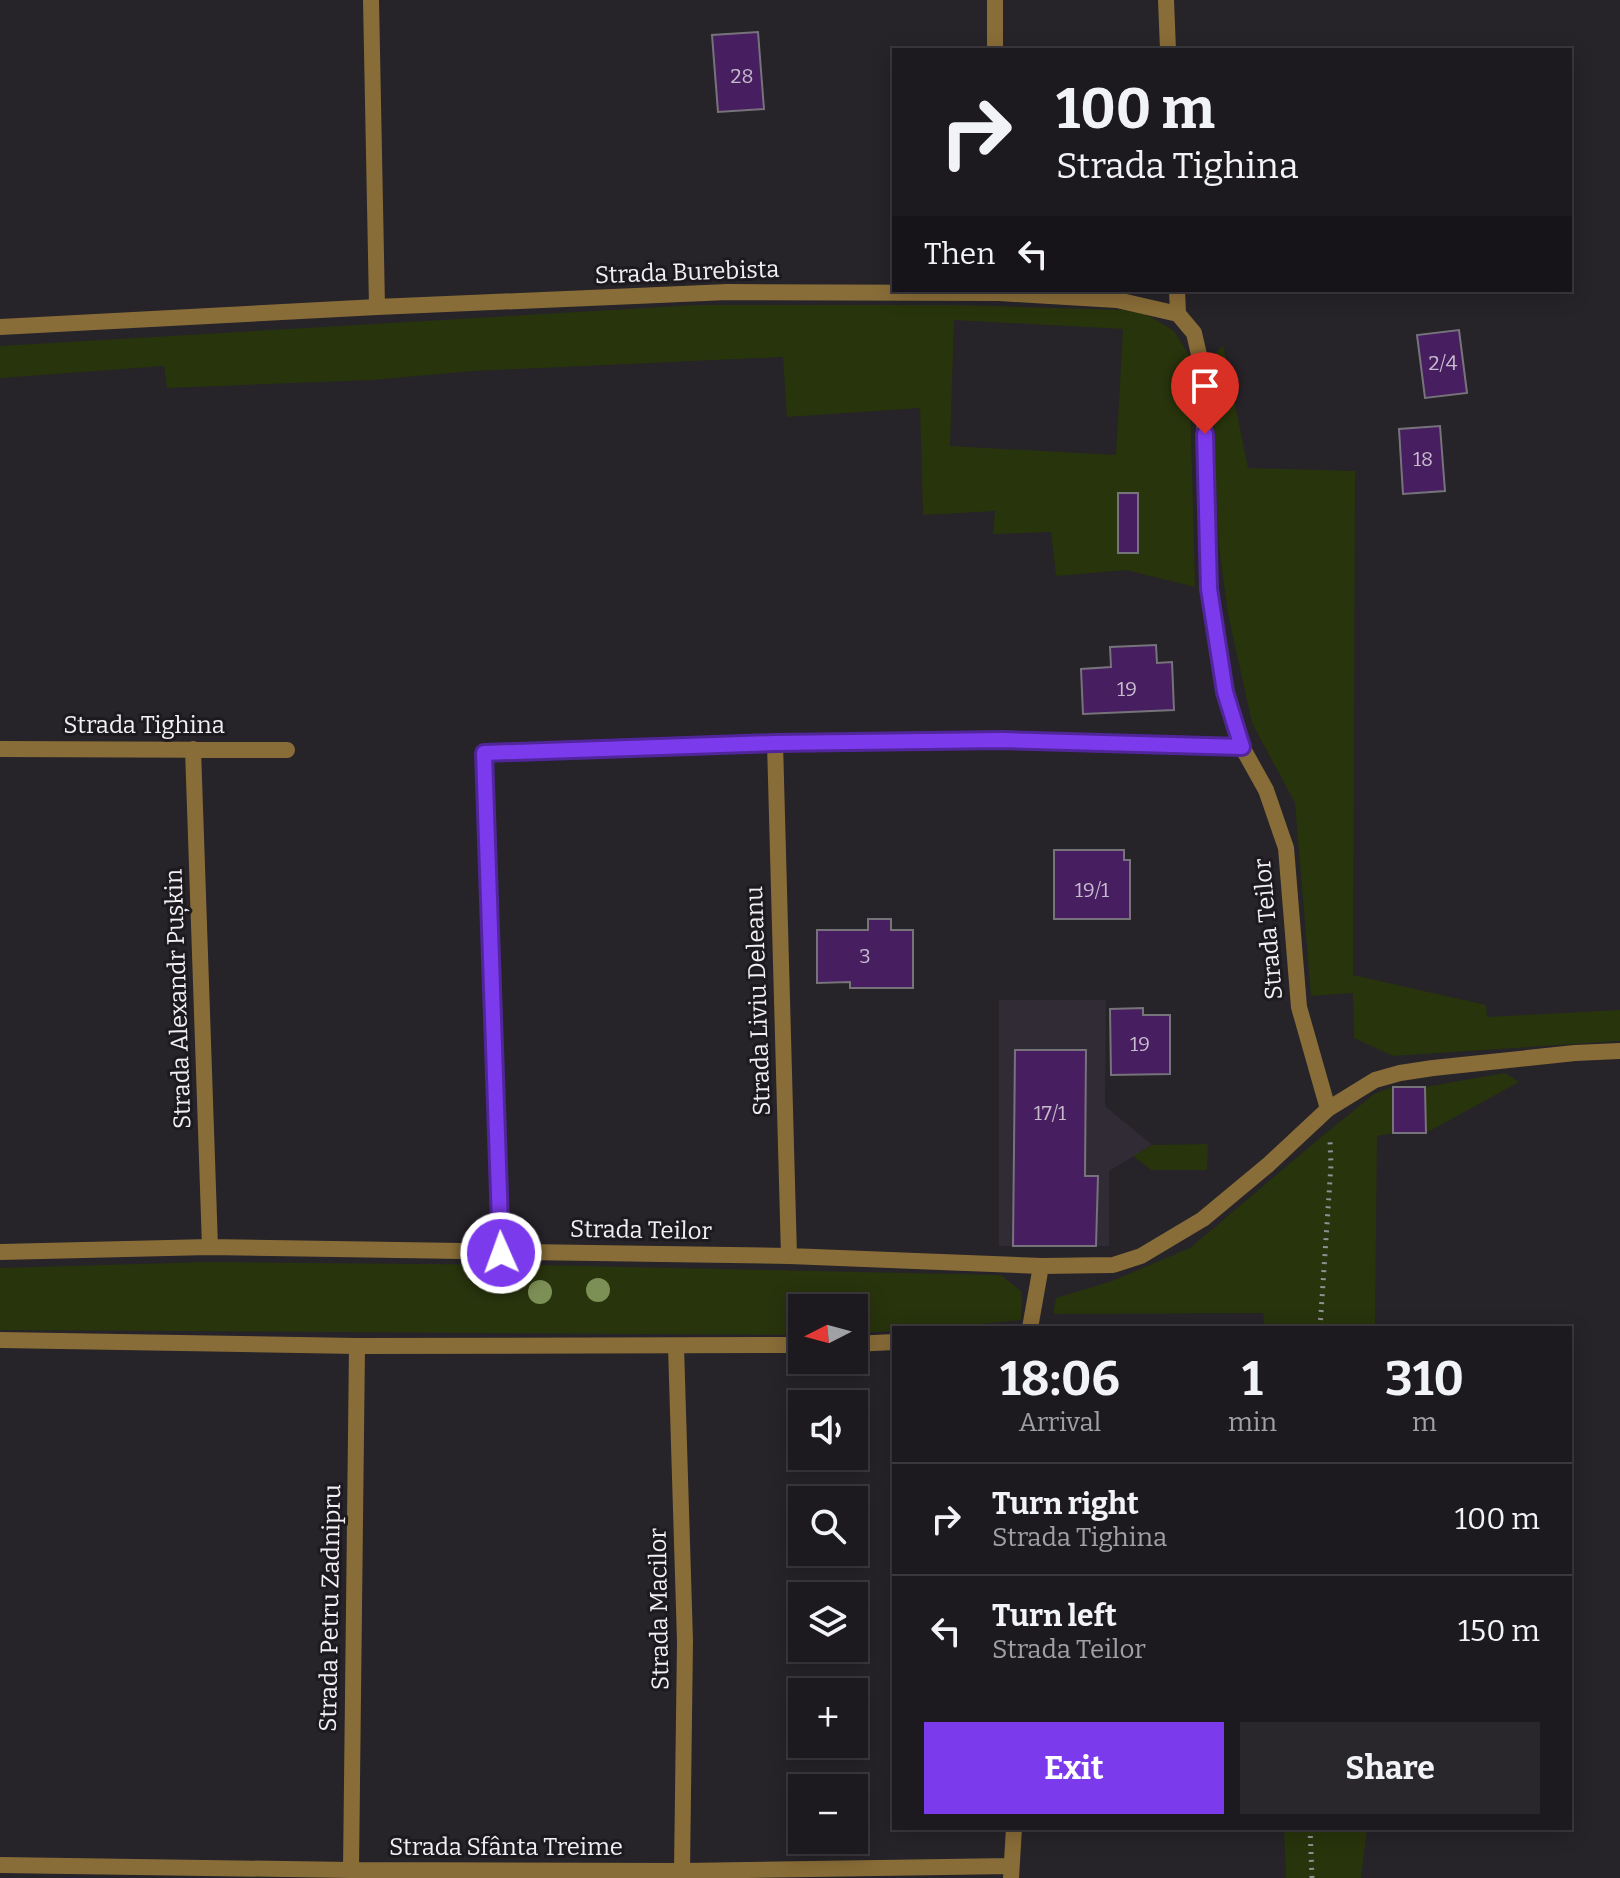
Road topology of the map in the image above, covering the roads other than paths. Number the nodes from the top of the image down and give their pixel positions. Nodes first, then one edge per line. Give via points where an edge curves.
1 (371, 0) edge
2 (995, 0) edge
3 (1166, 0) edge
4 (995, 48) edge
5 (1168, 48) edge
6 (999, 292) edge
7 (1177, 292) edge
8 (377, 307) junction
9 (1178, 314) junction
10 (0, 327) edge
11 (775, 743) junction
12 (1242, 747) junction
13 (0, 749) edge
14 (193, 749) junction
15 (287, 750) dead end
16 (1620, 1051) edge
17 (1328, 1109) junction
18 (210, 1247) junction
19 (0, 1252) edge
20 (501, 1253) junction
21 (789, 1256) junction
22 (1041, 1266) junction
23 (1030, 1326) edge
24 (0, 1340) edge
25 (892, 1342) edge
26 (868, 1343) edge
27 (788, 1345) edge
28 (357, 1346) junction
29 (676, 1346) junction
30 (1014, 1830) edge
31 (0, 1865) edge
32 (351, 1870) junction
33 (682, 1871) junction
34 (1011, 1872) edge

1 - 8 street
2 - 4 street
3 - 5 street
6 - 8 street, Strada Burebista via 728,292
6 - 9 street via 1117,300
7 - 9 street
8 - 10 street, Strada Burebista
9 - 12 street, Strada Teilor via 1194,333 1203,372 1209,589 1225,692
11 - 12 street via 1003,740
11 - 20 street via 484,753
11 - 21 street, Strada Liviu Deleanu
12 - 17 street, Strada Teilor via 1266,790 1286,848 1299,1007
13 - 14 street, Strada Tighina
14 - 15 street, Strada Tighina
14 - 18 street, Strada Alexandr Pușkin
16 - 17 street via 1400,1073 1375,1080
17 - 22 street, Strada Teilor via 1203,1219 1141,1256 1113,1265
18 - 19 street, Strada Teilor
18 - 20 street, Strada Teilor
20 - 21 street, Strada Teilor
21 - 22 street, Strada Teilor
22 - 23 street
24 - 28 street
25 - 26 street
27 - 29 street
28 - 29 street
28 - 32 street, Strada Petru Zadnipru
29 - 33 street, Strada Macilor via 685,1641
30 - 34 street
31 - 32 street, Strada Sfânta Treime
32 - 33 street, Strada Sfânta Treime
33 - 34 street, Strada Sfânta Treime

